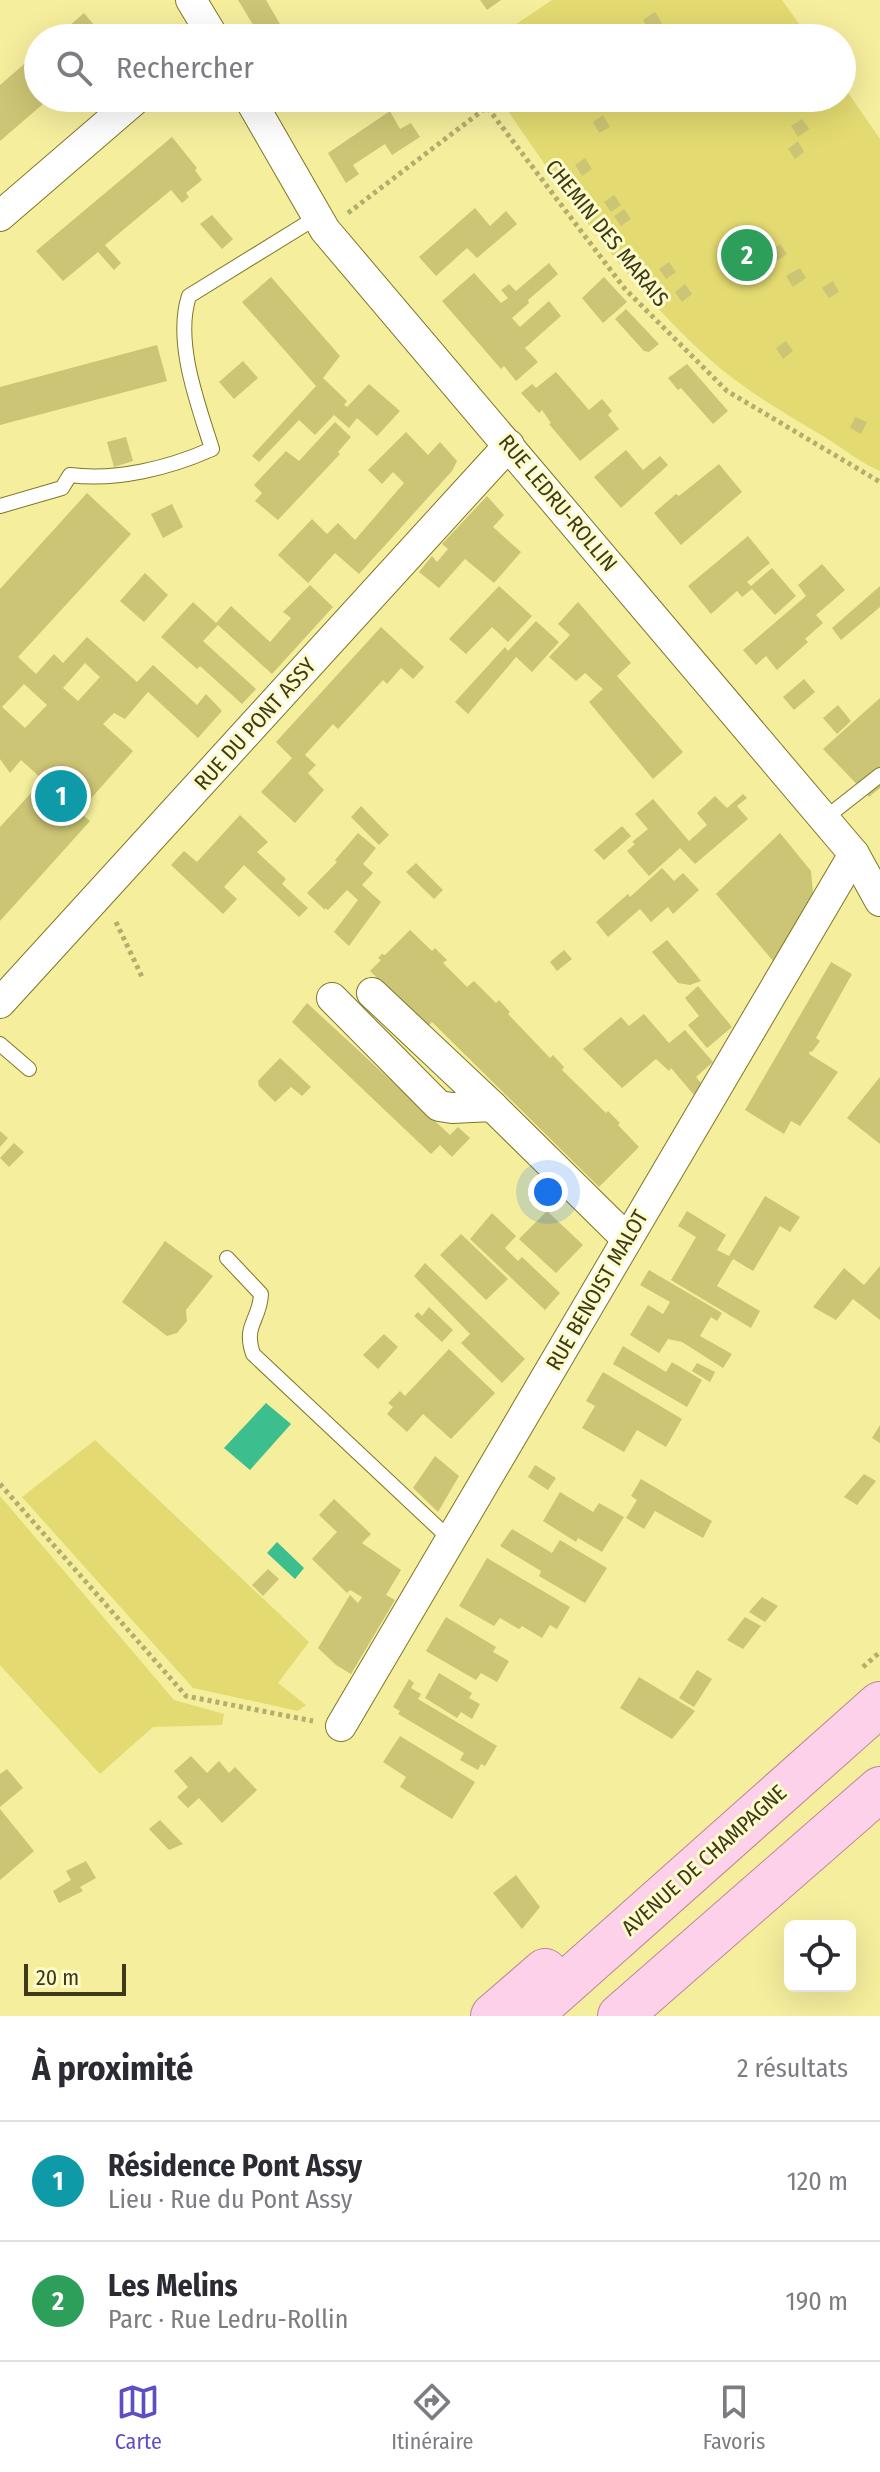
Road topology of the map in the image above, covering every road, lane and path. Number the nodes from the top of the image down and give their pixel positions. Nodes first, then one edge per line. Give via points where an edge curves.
1 (191, 0) edge
2 (205, 24) edge
3 (121, 112) edge
4 (257, 112) edge
5 (480, 112) edge
6 (491, 112) edge
7 (0, 216) edge
8 (321, 224) junction
9 (509, 445) junction
10 (880, 482) edge
11 (0, 506) edge
12 (880, 775) edge
13 (824, 819) junction
14 (854, 854) junction
15 (101, 892) junction
16 (880, 901) edge
17 (143, 979) dead end
18 (372, 993) dead end
19 (332, 998) dead end
20 (0, 1003) edge
21 (0, 1044) edge
22 (29, 1069) dead end
23 (492, 1106) junction
24 (627, 1239) junction
25 (227, 1258) dead end
26 (0, 1484) edge
27 (451, 1540) junction
28 (880, 1704) edge
29 (341, 1726) joint
30 (815, 1762) junction
31 (880, 1789) edge
32 (493, 2016) edge
33 (529, 2016) edge
34 (620, 2016) edge

1 - 2 street
3 - 7 street
4 - 8 street, RUE LEDRU-ROLLIN
5 - 8 path, CHEMIN DES MARAIS
6 - 10 path, CHEMIN DES MARAIS via 625,289 727,391
8 - 9 street, RUE LEDRU-ROLLIN
8 - 11 lane via 189,296 183,315 192,381 212,449 175,465 92,478 70,475 62,488
9 - 13 street, RUE LEDRU-ROLLIN
9 - 15 street, RUE DU PONT ASSY
12 - 13 lane
13 - 14 street, RUE LEDRU-ROLLIN
14 - 16 street, RUE LEDRU-ROLLIN
14 - 24 street, RUE BENOIST MALOT
15 - 17 path
15 - 20 street, RUE DU PONT ASSY
18 - 23 street
19 - 23 street via 439,1106
21 - 22 lane
23 - 24 street
24 - 27 street, RUE BENOIST MALOT
25 - 27 lane via 261,1294 248,1338 253,1354
26 - 29 path via 186,1696
27 - 29 street, RUE BENOIST MALOT
28 - 30 main road, AVENUE DE CHAMPAGNE
30 - 32 main road via 723,1817
30 - 33 main road, AVENUE DE CHAMPAGNE
31 - 34 main road

